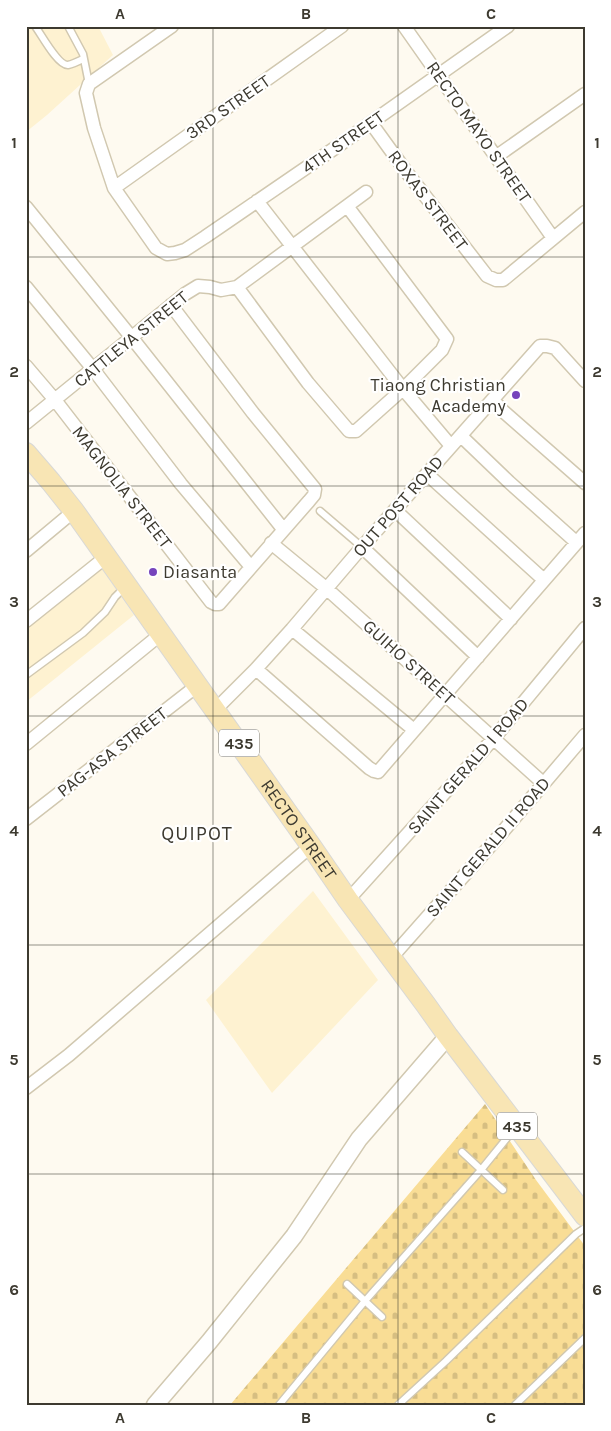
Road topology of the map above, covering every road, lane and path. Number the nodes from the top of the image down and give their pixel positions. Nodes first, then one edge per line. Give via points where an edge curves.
1 (36, 26) edge
2 (68, 26) edge
3 (172, 26) edge
4 (342, 26) edge
5 (404, 26) edge
6 (508, 26) edge
7 (83, 59) junction
8 (439, 75) junction
9 (89, 84) junction
10 (585, 94) edge
11 (371, 123) junction
12 (497, 156) junction
13 (114, 188) junction
14 (366, 192) dead end
15 (257, 201) junction
16 (347, 206) junction
17 (26, 208) edge
18 (585, 212) edge
19 (554, 238) junction
20 (293, 247) junction
21 (237, 287) junction
22 (26, 288) edge
23 (171, 306) junction
24 (132, 338) junction
25 (26, 366) edge
26 (93, 369) junction
27 (585, 381) edge
28 (403, 389) junction
29 (55, 400) junction
30 (493, 400) junction
31 (26, 423) edge
32 (461, 436) junction
33 (451, 446) junction
34 (30, 463) edge
35 (427, 474) junction
36 (585, 483) edge
37 (395, 510) junction
38 (74, 511) junction
39 (320, 511) dead end
40 (283, 529) junction
41 (580, 538) edge
42 (271, 543) junction
43 (362, 547) junction
44 (26, 552) edge
45 (106, 557) junction
46 (251, 567) junction
47 (544, 580) junction
48 (126, 586) junction
49 (326, 589) junction
50 (511, 619) junction
51 (26, 621) edge
52 (585, 628) edge
53 (292, 629) junction
54 (161, 634) junction
55 (478, 658) junction
56 (256, 669) junction
57 (26, 675) edge
58 (198, 685) junction
59 (445, 694) junction
60 (215, 710) junction
61 (414, 730) junction
62 (585, 734) edge
63 (494, 738) junction
64 (26, 744) edge
65 (543, 783) junction
66 (26, 819) edge
67 (311, 846) junction
68 (348, 900) junction
69 (391, 958) junction
70 (448, 1036) junction
71 (26, 1088) edge
72 (517, 1126) junction
73 (462, 1152) dead end
74 (481, 1170) junction
75 (503, 1190) dead end
76 (585, 1216) edge
77 (585, 1228) edge
78 (347, 1284) dead end
79 (365, 1301) junction
80 (382, 1317) dead end
81 (585, 1338) edge
82 (155, 1405) edge
83 (279, 1405) edge
84 (398, 1405) edge
85 (515, 1405) edge

1 - 7 lane via 64,64
2 - 7 lane
3 - 9 street
4 - 13 street, 3RD STREET
5 - 8 street, RECTO MAYO STREET
6 - 8 street, 4TH STREET
7 - 9 lane
8 - 11 street, 4TH STREET
8 - 12 street, RECTO MAYO STREET
9 - 13 street via 86,93 94,128
10 - 12 street
11 - 15 street, 4TH STREET
11 - 19 street, ROXAS STREET via 487,276 503,280
12 - 19 street, RECTO MAYO STREET
13 - 15 street, 4TH STREET via 156,248 166,254 185,250
14 - 16 street
15 - 20 street
16 - 20 street
16 - 28 street via 447,339 442,350
17 - 24 street
18 - 19 street
20 - 21 street
20 - 28 street
21 - 23 street, CATTLEYA STREET via 221,290 198,286
21 - 28 street via 349,431 356,431
22 - 26 street
23 - 24 street, CATTLEYA STREET
23 - 40 street via 252,413 315,489
24 - 26 street, CATTLEYA STREET
24 - 40 street
25 - 29 street, MAGNOLIA STREET
26 - 29 street, CATTLEYA STREET
26 - 46 street via 181,484
27 - 30 street, OUT POST ROAD via 555,348 540,346
28 - 33 street
29 - 31 street, CATTLEYA STREET
29 - 46 street, MAGNOLIA STREET via 210,602 219,604
30 - 32 street, OUT POST ROAD
30 - 36 street
32 - 33 street, OUT POST ROAD
32 - 41 street via 509,482
33 - 35 street, OUT POST ROAD
34 - 38 main road, RECTO STREET / 435
35 - 37 street, OUT POST ROAD
35 - 47 street
37 - 43 street, OUT POST ROAD
37 - 50 street
38 - 44 street
38 - 45 main road, RECTO STREET / 435
39 - 43 lane
40 - 42 street
41 - 47 street
42 - 46 street
42 - 49 street, GUIHO STREET
43 - 49 street, OUT POST ROAD
43 - 55 street
45 - 48 main road, RECTO STREET / 435
45 - 51 street
47 - 50 street
48 - 54 main road, RECTO STREET / 435
48 - 57 lane via 82,633
49 - 53 street, OUT POST ROAD
49 - 59 street, GUIHO STREET
50 - 55 street
52 - 63 street, SAINT GERALD I ROAD
53 - 56 street, OUT POST ROAD
53 - 61 street
54 - 58 main road, RECTO STREET / 435
54 - 64 street
55 - 59 street
56 - 60 street, OUT POST ROAD
56 - 61 street via 374,771 378,772
58 - 60 main road, RECTO STREET / 435
58 - 66 street, PAG-ASA STREET
59 - 61 street
59 - 63 street, GUIHO STREET
60 - 67 main road, RECTO STREET / 435
62 - 65 street, SAINT GERALD II ROAD
63 - 65 street, GUIHO STREET
63 - 68 street, SAINT GERALD I ROAD
65 - 69 street, SAINT GERALD II ROAD
67 - 68 main road, RECTO STREET / 435
67 - 71 street via 69,1055
68 - 69 main road, RECTO STREET / 435
69 - 70 main road, RECTO STREET / 435
70 - 72 main road, 435
70 - 82 street via 360,1139 294,1236
72 - 74 lane
72 - 76 main road, 435
73 - 74 lane
74 - 75 lane
74 - 79 lane
77 - 84 lane
78 - 79 lane
79 - 80 lane
79 - 83 lane
81 - 85 lane

